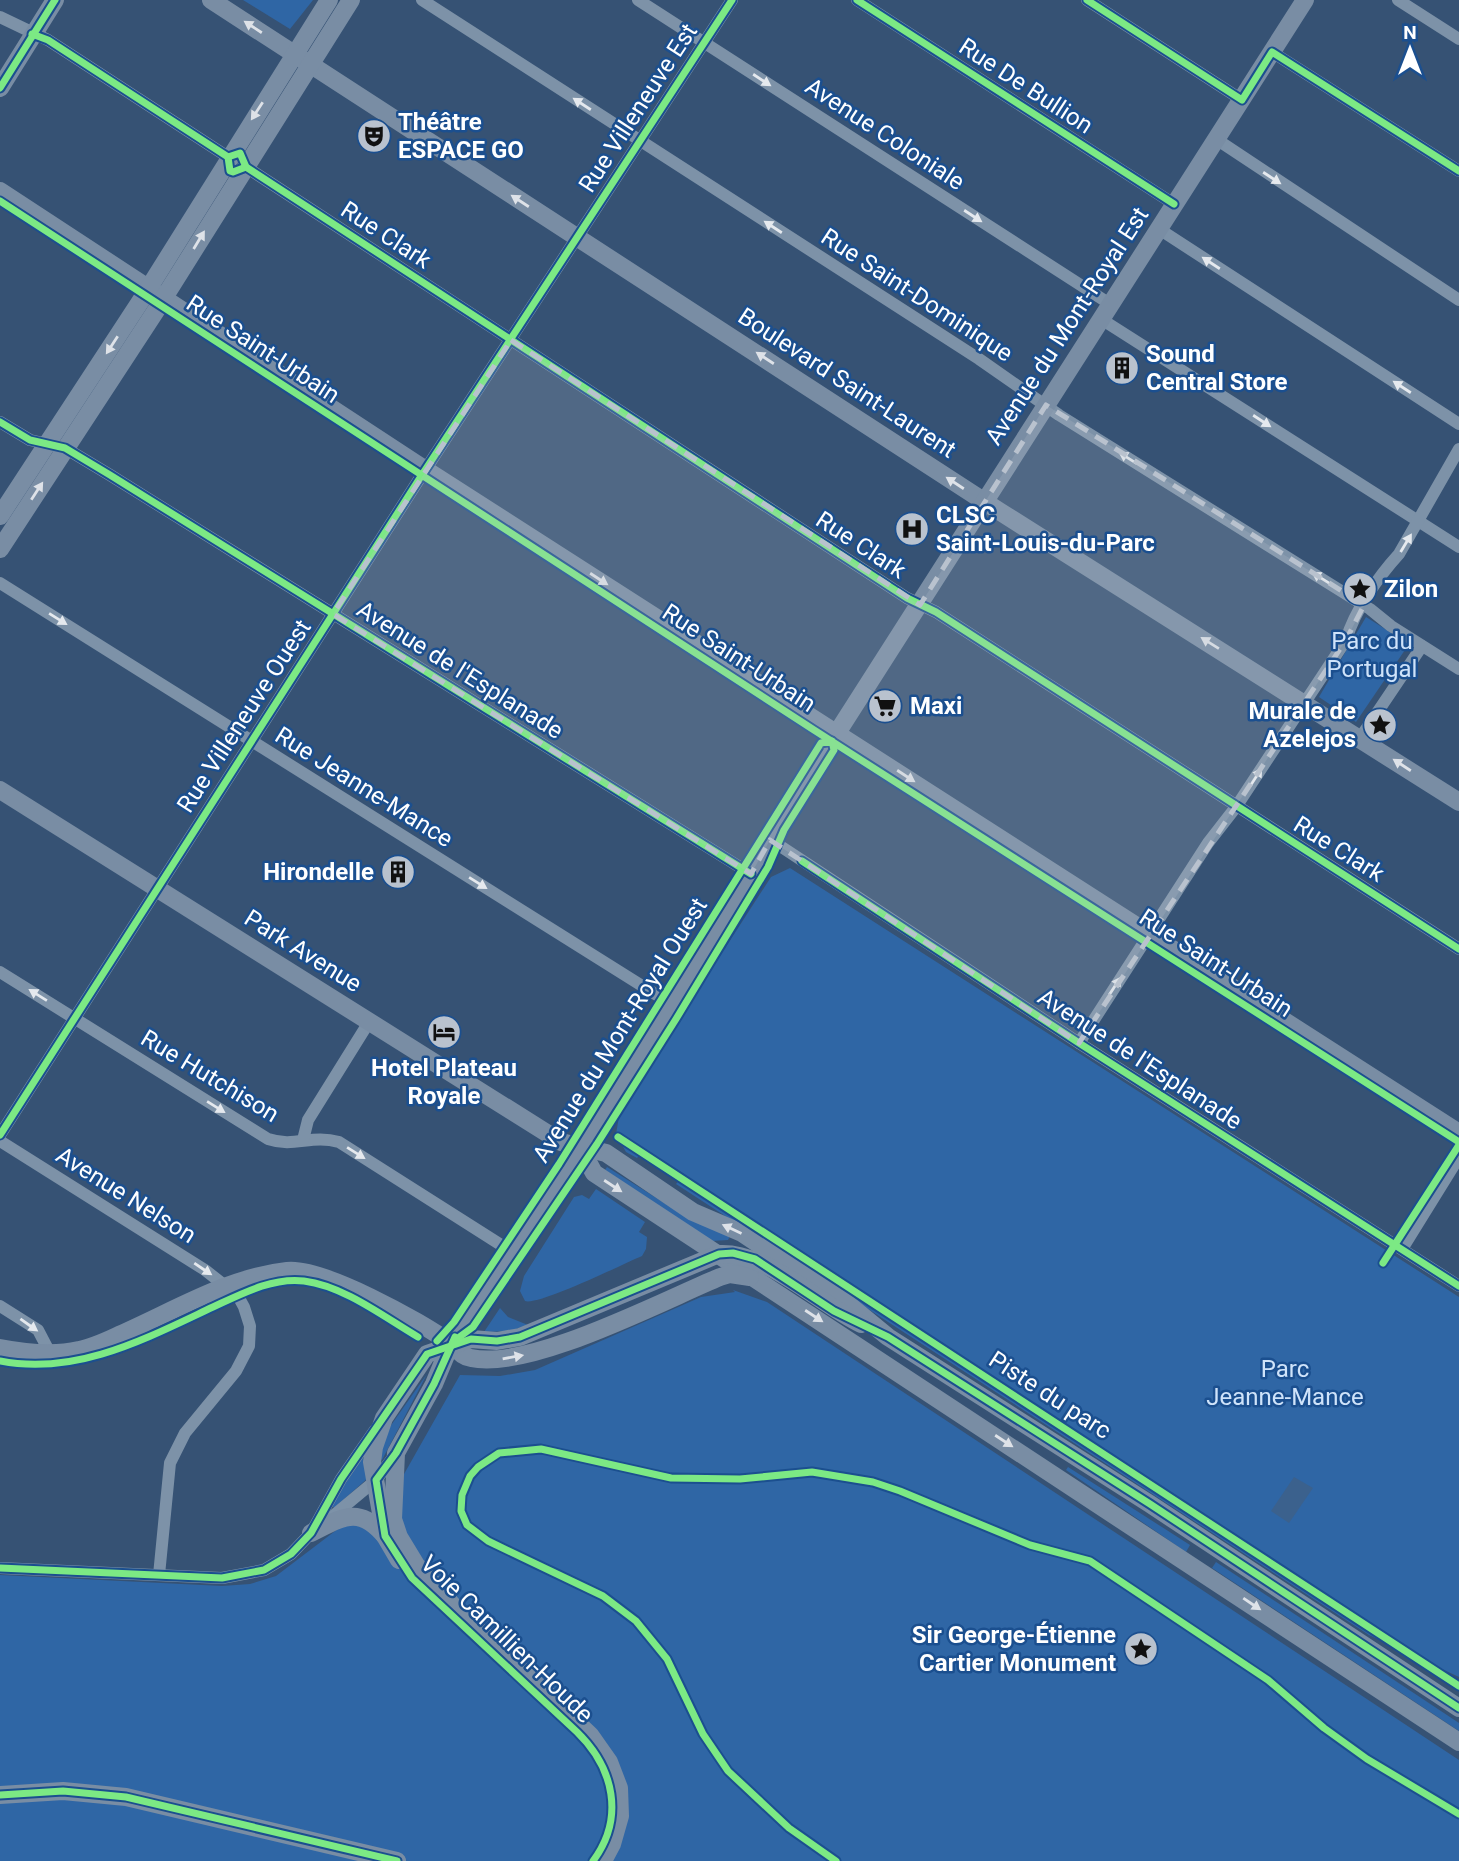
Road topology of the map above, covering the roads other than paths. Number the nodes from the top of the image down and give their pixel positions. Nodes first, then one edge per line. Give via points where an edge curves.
1 (55, 0) edge
2 (211, 0) edge
3 (329, 0) edge
4 (351, 0) edge
5 (422, 0) edge
6 (638, 0) edge
7 (732, 0) edge
8 (857, 0) edge
9 (1087, 0) edge
10 (1305, 0) edge
11 (1398, 0) edge
12 (0, 17) edge
13 (32, 34) junction
14 (1459, 39) edge
15 (704, 43) junction
16 (1272, 52) junction
17 (294, 54) junction
18 (311, 65) junction
19 (0, 88) edge
20 (1242, 100) junction
21 (1216, 139) junction
22 (640, 141) junction
23 (228, 157) junction
24 (246, 167) junction
25 (1459, 171) edge
26 (0, 191) edge
27 (1174, 204) junction
28 (1159, 229) junction
29 (577, 238) junction
30 (148, 287) junction
31 (164, 298) junction
32 (1459, 300) edge
33 (1106, 311) junction
34 (510, 340) junction
35 (1046, 405) junction
36 (0, 422) edge
37 (1459, 424) edge
38 (46, 444) junction
39 (65, 449) junction
40 (1459, 449) edge
41 (426, 469) junction
42 (984, 502) junction
43 (0, 516) edge
44 (1419, 522) junction
45 (1459, 547) edge
46 (0, 549) edge
47 (0, 583) edge
48 (920, 605) junction
49 (1364, 605) junction
50 (333, 614) junction
51 (1422, 646) junction
52 (1459, 670) edge
53 (1304, 703) junction
54 (838, 732) junction
55 (1360, 738) junction
56 (250, 742) junction
57 (0, 790) edge
58 (1459, 802) edge
59 (1236, 807) junction
60 (771, 840) junction
61 (751, 874) junction
62 (157, 888) junction
63 (1150, 934) junction
64 (1459, 948) edge
65 (0, 972) edge
66 (671, 1004) junction
67 (76, 1018) junction
68 (369, 1022) junction
69 (1079, 1043) junction
70 (1459, 1133) edge
71 (0, 1136) edge
72 (303, 1140) junction
73 (0, 1141) edge
74 (581, 1149) junction
75 (1459, 1157) edge
76 (1402, 1249) junction
77 (512, 1252) junction
78 (719, 1254) junction
79 (757, 1279) junction
80 (1459, 1286) edge
81 (227, 1287) junction
82 (0, 1306) edge
83 (888, 1337) junction
84 (451, 1343) junction
85 (0, 1348) edge
86 (50, 1353) junction
87 (384, 1418) junction
88 (396, 1453) junction
89 (376, 1480) junction
90 (311, 1533) junction
91 (385, 1536) junction
92 (0, 1567) edge
93 (159, 1575) junction
94 (1459, 1708) edge
95 (1459, 1742) edge
96 (0, 1795) edge
97 (0, 1801) edge
98 (374, 1861) edge
99 (397, 1861) edge
100 (593, 1861) edge
101 (603, 1861) edge

1 - 13 main road
17 -> 2 main road, Boulevard Saint-Laurent
3 - 17 main road
4 - 18 main road
22 -> 5 street, Rue Saint-Dominique
6 - 15 street, Avenue Coloniale
7 - 15 street, Rue Villeneuve Est
8 - 27 street, Rue De Bullion
9 - 20 street
10 - 16 main road, Avenue du Mont-Royal Est
11 - 14 street
12 - 13 street
13 - 19 main road
13 - 23 street
15 - 22 street, Rue Villeneuve Est
15 -> 33 street, Avenue Coloniale
16 - 20 main road, Avenue du Mont-Royal Est
16 - 25 street
17 - 18 main road, Boulevard Saint-Laurent
17 -> 23 main road
18 - 24 main road
29 -> 18 main road, Boulevard Saint-Laurent
20 - 21 main road, Avenue du Mont-Royal Est
21 - 27 main road, Avenue du Mont-Royal Est
21 -> 32 street
22 - 29 street, Rue Villeneuve Est
35 -> 22 street, Rue Saint-Dominique
23 - 30 main road
31 -> 24 main road
24 - 34 street, Rue Clark
26 - 30 main road, Rue Saint-Urbain
27 - 28 main road, Avenue du Mont-Royal Est
28 - 33 main road, Avenue du Mont-Royal Est
37 -> 28 street
29 - 34 street, Rue Villeneuve Ouest
42 -> 29 main road, Boulevard Saint-Laurent
30 - 31 main road, Rue Saint-Urbain
30 -> 38 main road
31 - 39 main road
31 - 41 main road, Rue Saint-Urbain
33 - 35 main road, Avenue du Mont-Royal Est
33 -> 44 street, Avenue Coloniale
34 - 41 street, Rue Villeneuve Ouest
34 - 48 street, Rue Clark
35 - 42 main road, Avenue du Mont-Royal Est
49 -> 35 street, Rue Saint-Dominique
36 - 38 street, Avenue de l'Esplanade
38 - 39 street, Avenue de l'Esplanade
38 - 43 main road
46 -> 39 main road
39 - 50 street, Avenue de l'Esplanade
40 - 44 street
41 - 50 street, Rue Villeneuve Ouest
41 -> 54 main road, Rue Saint-Urbain
42 - 48 main road, Avenue du Mont-Royal Ouest
53 -> 42 main road, Boulevard Saint-Laurent
44 - 45 street, Avenue Coloniale
49 -> 44 street
47 -> 56 street, Rue Jeanne-Mance
48 - 54 main road, Avenue du Mont-Royal Ouest
48 - 59 street, Rue Clark
49 - 51 street, Rue Saint-Dominique
49 - 53 street
50 - 56 street, Rue Villeneuve Ouest
50 - 61 street, Avenue de l'Esplanade
51 - 52 street, Rue Saint-Dominique
51 - 55 street
53 - 55 main road, Boulevard Saint-Laurent
59 -> 53 street
54 - 60 main road, Avenue du Mont-Royal Ouest
54 -> 63 main road, Rue Saint-Urbain
58 -> 55 main road, Boulevard Saint-Laurent
56 - 62 street, Rue Villeneuve Ouest
56 -> 66 street, Rue Jeanne-Mance
57 - 62 main road, Park Avenue
59 - 63 street
59 - 64 street, Rue Clark
60 - 61 main road, Avenue du Mont-Royal Ouest
60 - 69 street, Avenue de l'Esplanade
61 - 66 main road, Avenue du Mont-Royal Ouest
62 - 67 street, Rue Villeneuve Ouest
62 - 68 main road, Park Avenue
69 -> 63 street
63 - 70 main road, Rue Saint-Urbain
67 -> 65 street, Rue Hutchison
66 - 74 main road, Avenue du Mont-Royal Ouest
67 - 71 street, Rue Villeneuve Ouest
67 -> 72 street, Rue Hutchison via 268,1139
68 - 72 street via 308,1121
68 - 74 main road, Park Avenue via 561,1142
69 - 76 street, Avenue de l'Esplanade
72 -> 77 street, Rue Hutchison via 321,1137 339,1142
73 -> 81 street, Avenue Nelson
74 - 77 main road, Avenue du Mont-Royal Ouest
74 -> 78 main road via 594,1173
83 -> 74 main road, Park Avenue via 843,1300 742,1233 693,1212 606,1153
75 - 76 street
76 - 80 street, Avenue de l'Esplanade
77 - 84 main road, Avenue du Mont-Royal Ouest
78 - 79 main road
78 - 83 main road via 755,1259 834,1311
78 - 84 main road via 520,1338
84 -> 79 main road via 461,1355 479,1360 536,1354 720,1277
79 -> 95 main road
81 - 84 main road via 290,1271 320,1275
81 - 86 main road via 90,1348
81 - 93 street via 244,1307 250,1326 249,1346 236,1371 176,1446 170,1463
82 -> 86 street via 38,1330
83 - 94 main road
84 - 87 main road, Voie Camillien-Houde via 427,1354
84 - 88 main road
85 - 86 main road
87 - 89 main road, Voie Camillien-Houde via 372,1454
87 - 90 street via 341,1479
88 - 89 street
88 - 101 main road, Voie Camillien-Houde via 393,1519 416,1565 456,1609 590,1735 609,1762 617,1778 620,1806 615,1835
89 - 90 street
89 - 91 main road, Voie Camillien-Houde
90 - 91 main road via 341,1518 359,1516 373,1521
90 - 93 street via 281,1561 254,1573 222,1578
91 - 100 main road, Voie Camillien-Houde via 412,1578 594,1750 607,1773 612,1801 608,1831
92 - 93 street
96 - 99 main road via 63,1791 126,1797
97 - 98 main road via 64,1798 122,1802

